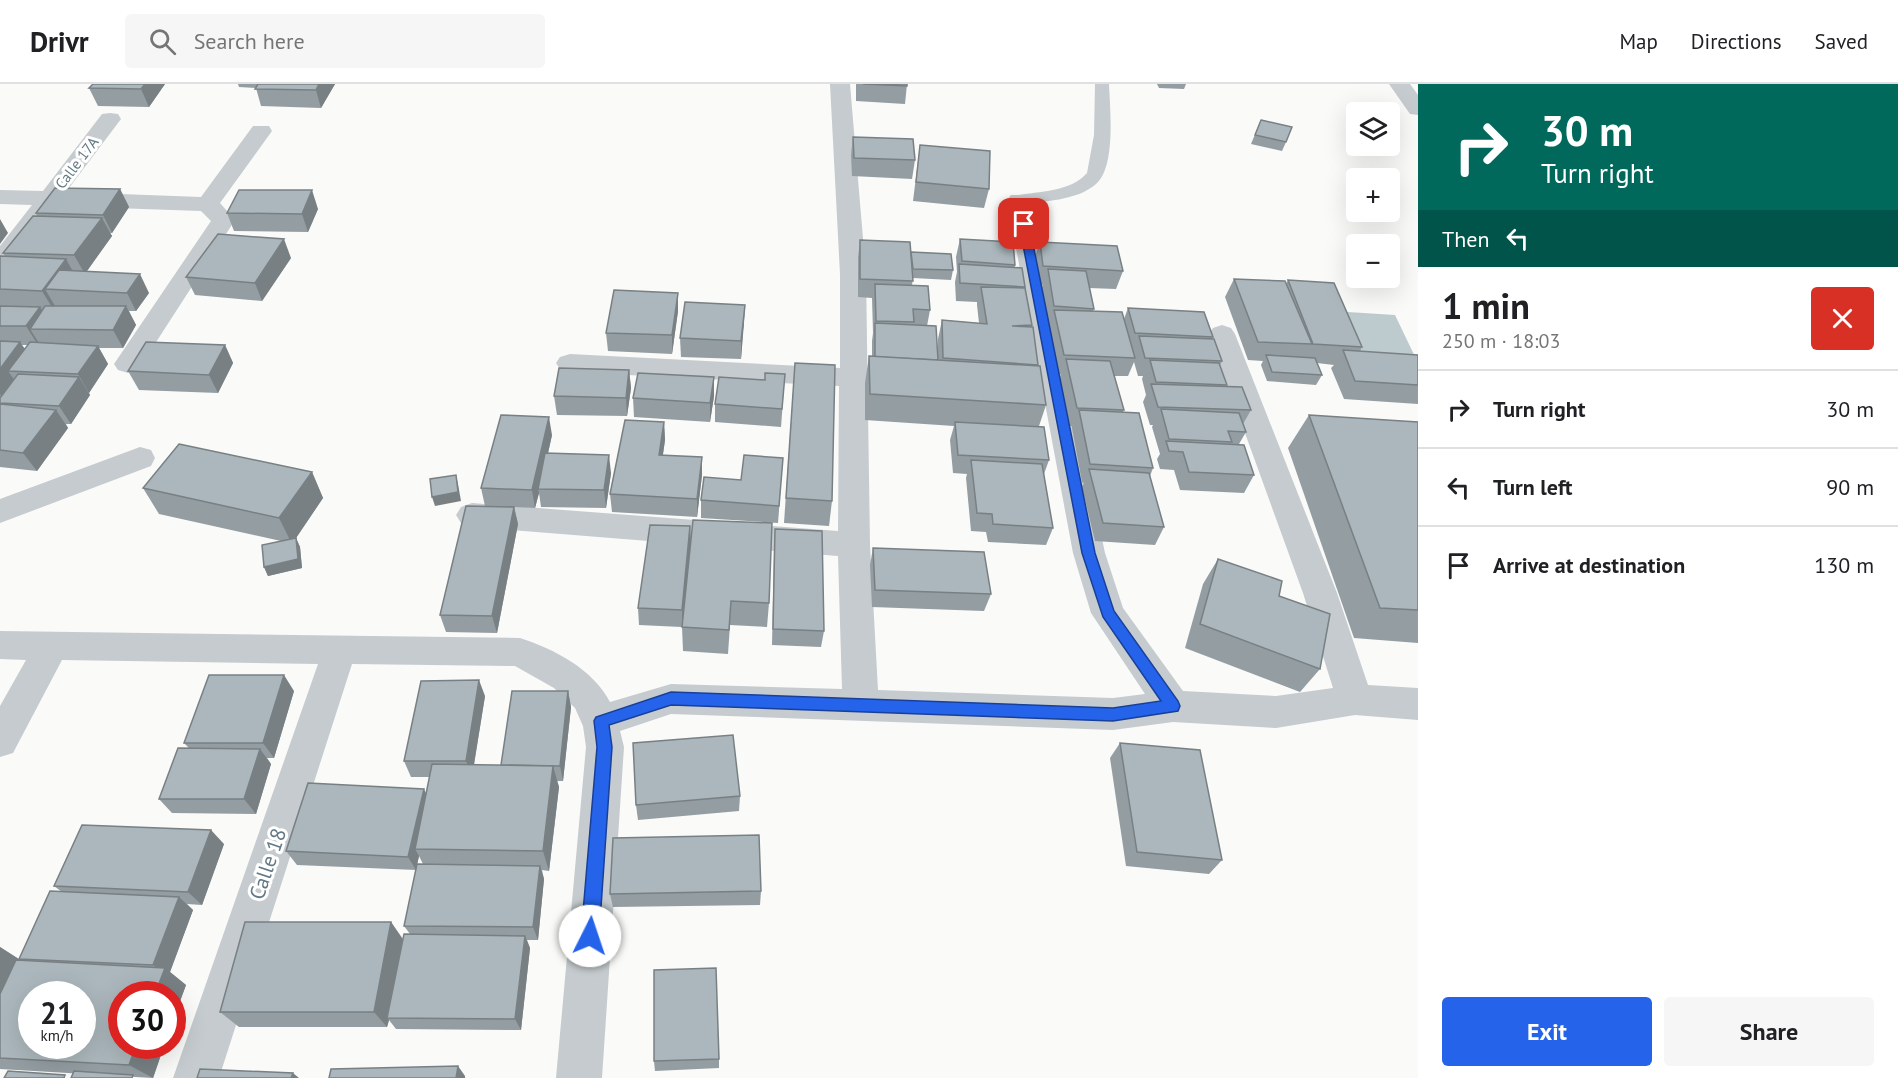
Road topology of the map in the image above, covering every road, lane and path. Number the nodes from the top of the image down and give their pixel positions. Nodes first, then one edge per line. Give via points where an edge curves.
1 (840, 84) edge
2 (1102, 84) edge
3 (1399, 84) edge
4 (1418, 109) edge
5 (110, 119) dead end
6 (261, 131) dead end
7 (0, 197) edge
8 (49, 199) junction
9 (1019, 200) joint
10 (208, 204) junction
11 (0, 263) edge
12 (1222, 334) dead end
13 (570, 363) dead end
14 (128, 364) dead end
15 (854, 378) junction
16 (140, 458) dead end
17 (0, 511) edge
18 (468, 514) edge
19 (854, 544) junction
20 (0, 645) edge
21 (52, 645) junction
22 (340, 649) junction
23 (1355, 700) junction
24 (1418, 704) edge
25 (1173, 706) junction
26 (861, 707) junction
27 (601, 721) junction
28 (0, 741) edge
29 (196, 1078) edge
30 (579, 1078) edge

1 - 15 street
2 - 9 lane via 1099,166 1092,180 1069,190
3 - 4 street
5 - 8 street, Calle 17A
6 - 10 street
7 - 8 street
8 - 10 street
8 - 11 street, Calle 17A
9 - 25 street via 1089,553 1108,613
10 - 14 street via 223,220
12 - 23 street via 1320,593
13 - 15 street
15 - 19 street
16 - 17 street
18 - 19 street
19 - 26 street
20 - 21 street
21 - 22 street
21 - 28 street
22 - 27 street via 520,652 580,685
22 - 29 street, Calle 18
23 - 24 street
23 - 25 street via 1276,712
25 - 26 street via 1113,714
26 - 27 street via 671,699
27 - 30 street via 604,747

